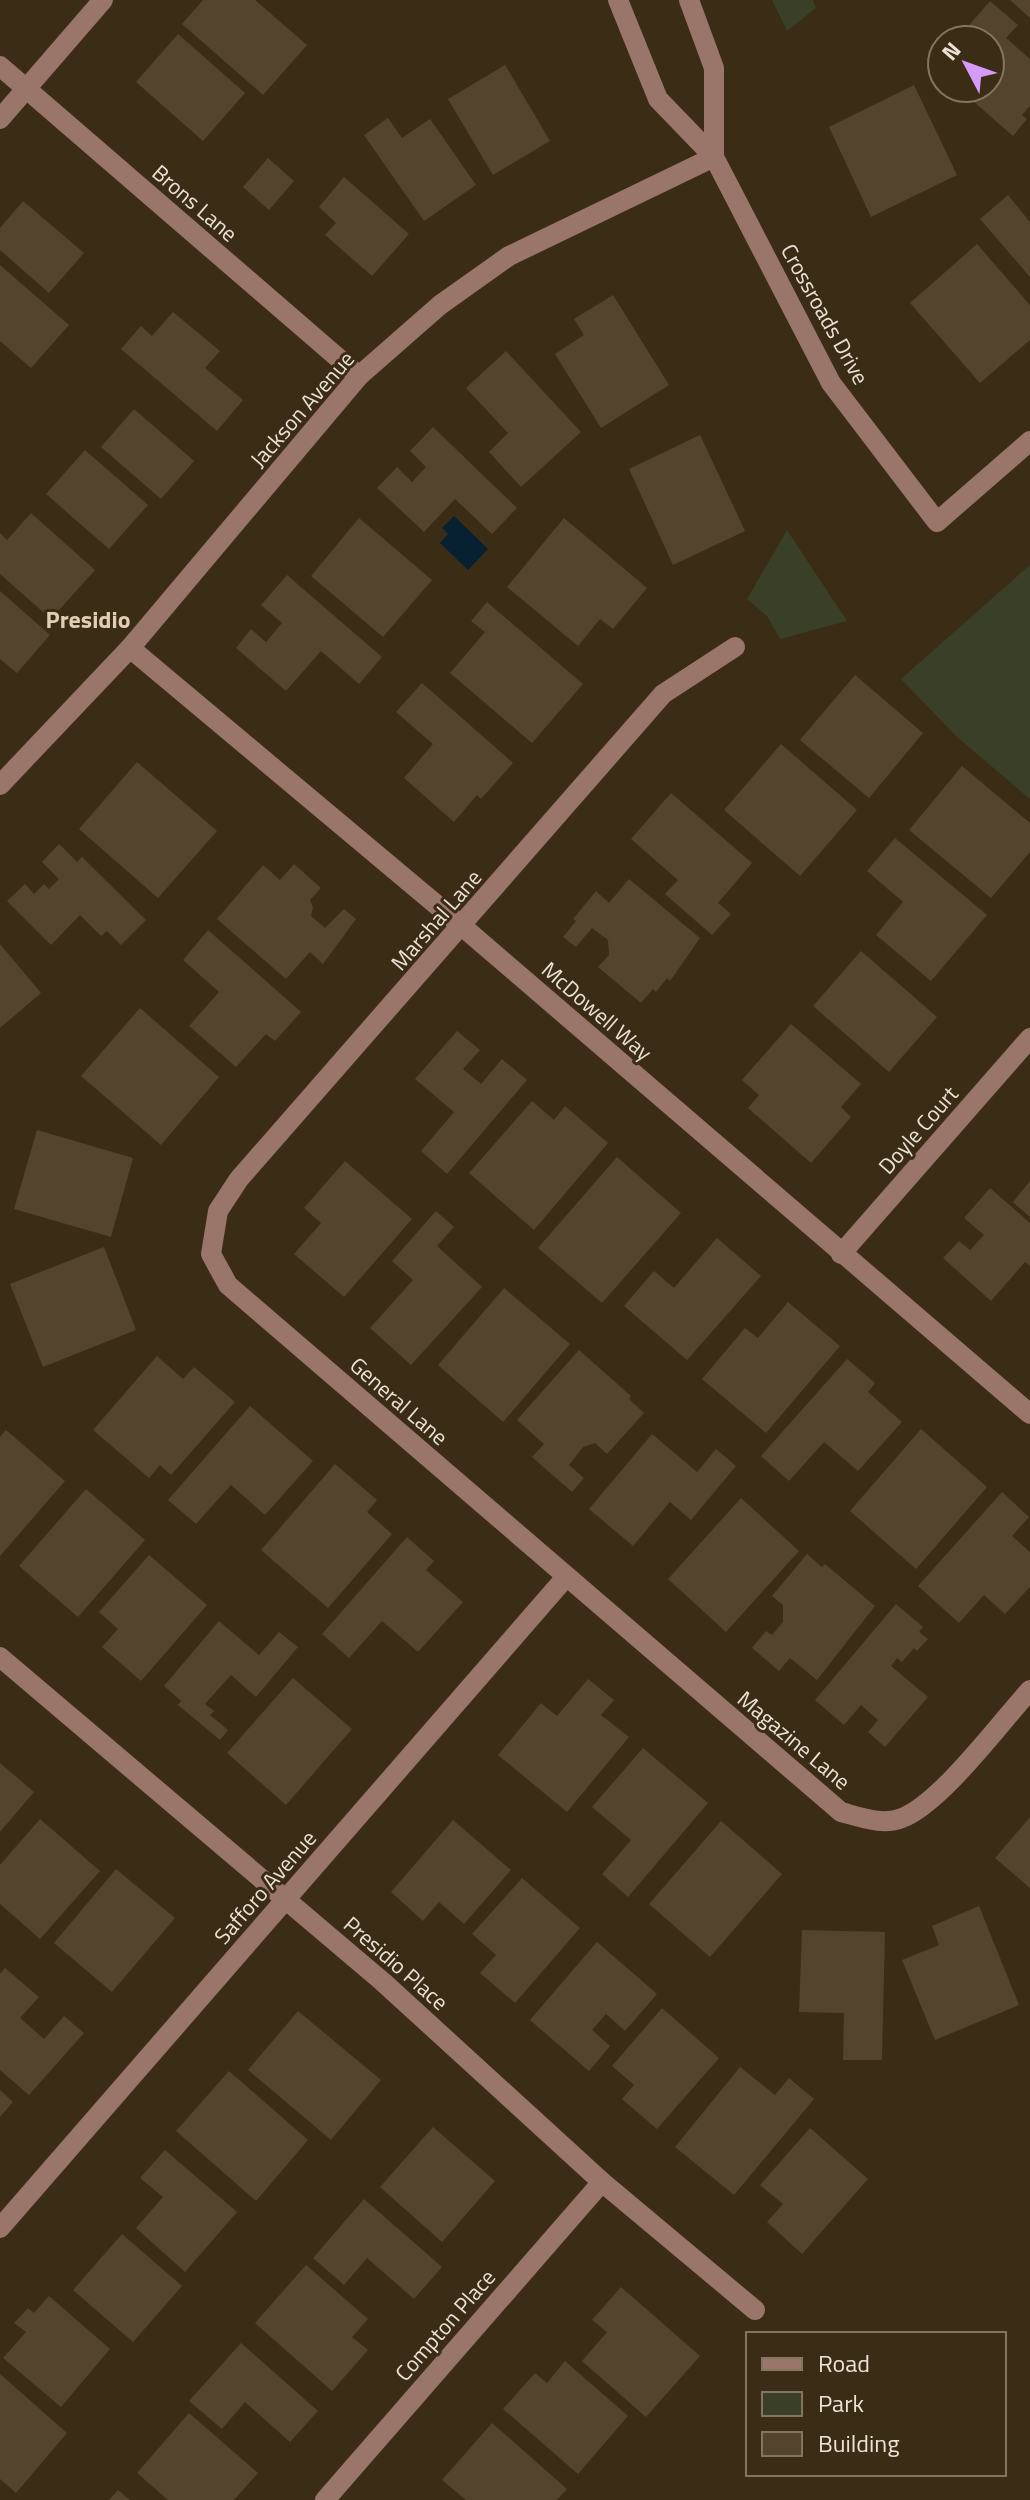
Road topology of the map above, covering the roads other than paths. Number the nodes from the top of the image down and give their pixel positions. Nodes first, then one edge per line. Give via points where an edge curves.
1 (103, 0) edge
2 (618, 0) edge
3 (689, 0) edge
4 (0, 66) edge
5 (26, 88) junction
6 (0, 119) edge
7 (714, 157) junction
8 (359, 376) junction
9 (1030, 441) edge
10 (735, 647) dead end
11 (130, 648) junction
12 (0, 785) edge
13 (463, 927) junction
14 (1030, 1038) edge
15 (211, 1254) joint
16 (841, 1254) junction
17 (1030, 1414) edge
18 (566, 1577) junction
19 (0, 1657) edge
20 (1030, 1690) edge
21 (286, 1900) junction
22 (602, 2182) junction
23 (0, 2228) edge
24 (755, 2310) dead end
25 (325, 2500) edge

1 - 5 street
2 - 7 street, Crossroads Drive via 658,99
3 - 7 street, Crossroads Drive via 714,68
4 - 5 street, Brons Lane
5 - 6 street
5 - 8 street, Brons Lane
7 - 8 street, Jackson Avenue via 509,256 440,305
7 - 9 street, Crossroads Drive via 831,383 937,522
8 - 11 street, Jackson Avenue
10 - 13 street, Marshal Lane via 663,694
11 - 12 street, Jackson Avenue
11 - 13 street, McDowell Way
13 - 15 street, Marshal Lane via 239,1179 218,1211
13 - 16 street, McDowell Way
14 - 16 street, Doyle Court
15 - 18 street, General Lane via 228,1285
16 - 17 street, McDowell Way
18 - 20 street, Magazine Lane via 841,1812 872,1821 901,1818 931,1799
18 - 21 street, Safforo Avenue
19 - 21 street, Presidio Place
21 - 22 street, Presidio Place
21 - 23 street, Safforo Avenue
22 - 24 street, Presidio Place
22 - 25 street, Compton Place

